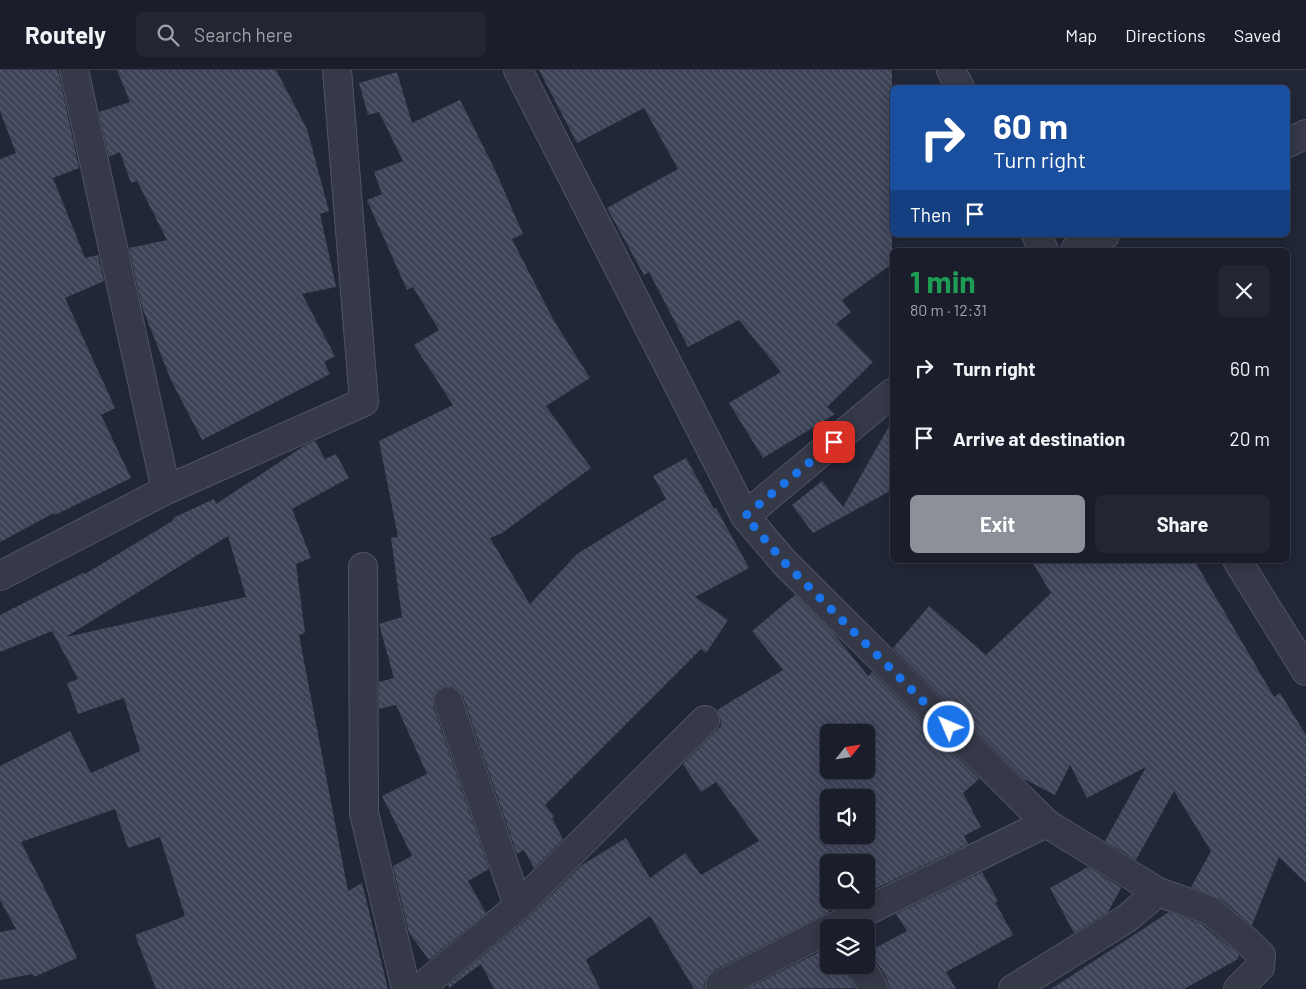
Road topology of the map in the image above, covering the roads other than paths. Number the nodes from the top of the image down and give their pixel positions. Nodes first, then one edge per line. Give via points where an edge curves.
1 (74, 70) edge
2 (337, 70) edge
3 (518, 70) edge
4 (951, 70) edge
5 (958, 85) edge
6 (1306, 134) edge
7 (1290, 142) edge
8 (1101, 237) edge
9 (1079, 248) edge
10 (890, 395) edge
11 (166, 490) junction
12 (745, 516) junction
13 (1238, 563) edge
14 (363, 567) dead end
15 (0, 576) edge
16 (1306, 671) edge
17 (448, 701) dead end
18 (704, 720) dead end
19 (1046, 824) junction
20 (1158, 892) junction
21 (518, 906) junction
22 (850, 919) edge
23 (820, 934) edge
24 (865, 974) edge
25 (720, 984) dead end
26 (406, 989) edge
27 (419, 989) edge
28 (874, 989) edge
29 (1012, 989) edge
30 (1238, 989) edge

1 - 11 street
2 - 11 street via 364,402
3 - 12 street
4 - 5 street
6 - 7 street
8 - 9 street
10 - 12 street
11 - 15 street
12 - 19 street via 784,562
13 - 16 street
14 - 26 street via 364,813
17 - 21 street
18 - 21 street
19 - 20 street
19 - 22 street
20 - 29 street via 1126,919
20 - 30 street via 1210,910 1261,955 1260,966
21 - 27 street
23 - 25 street
24 - 28 street

